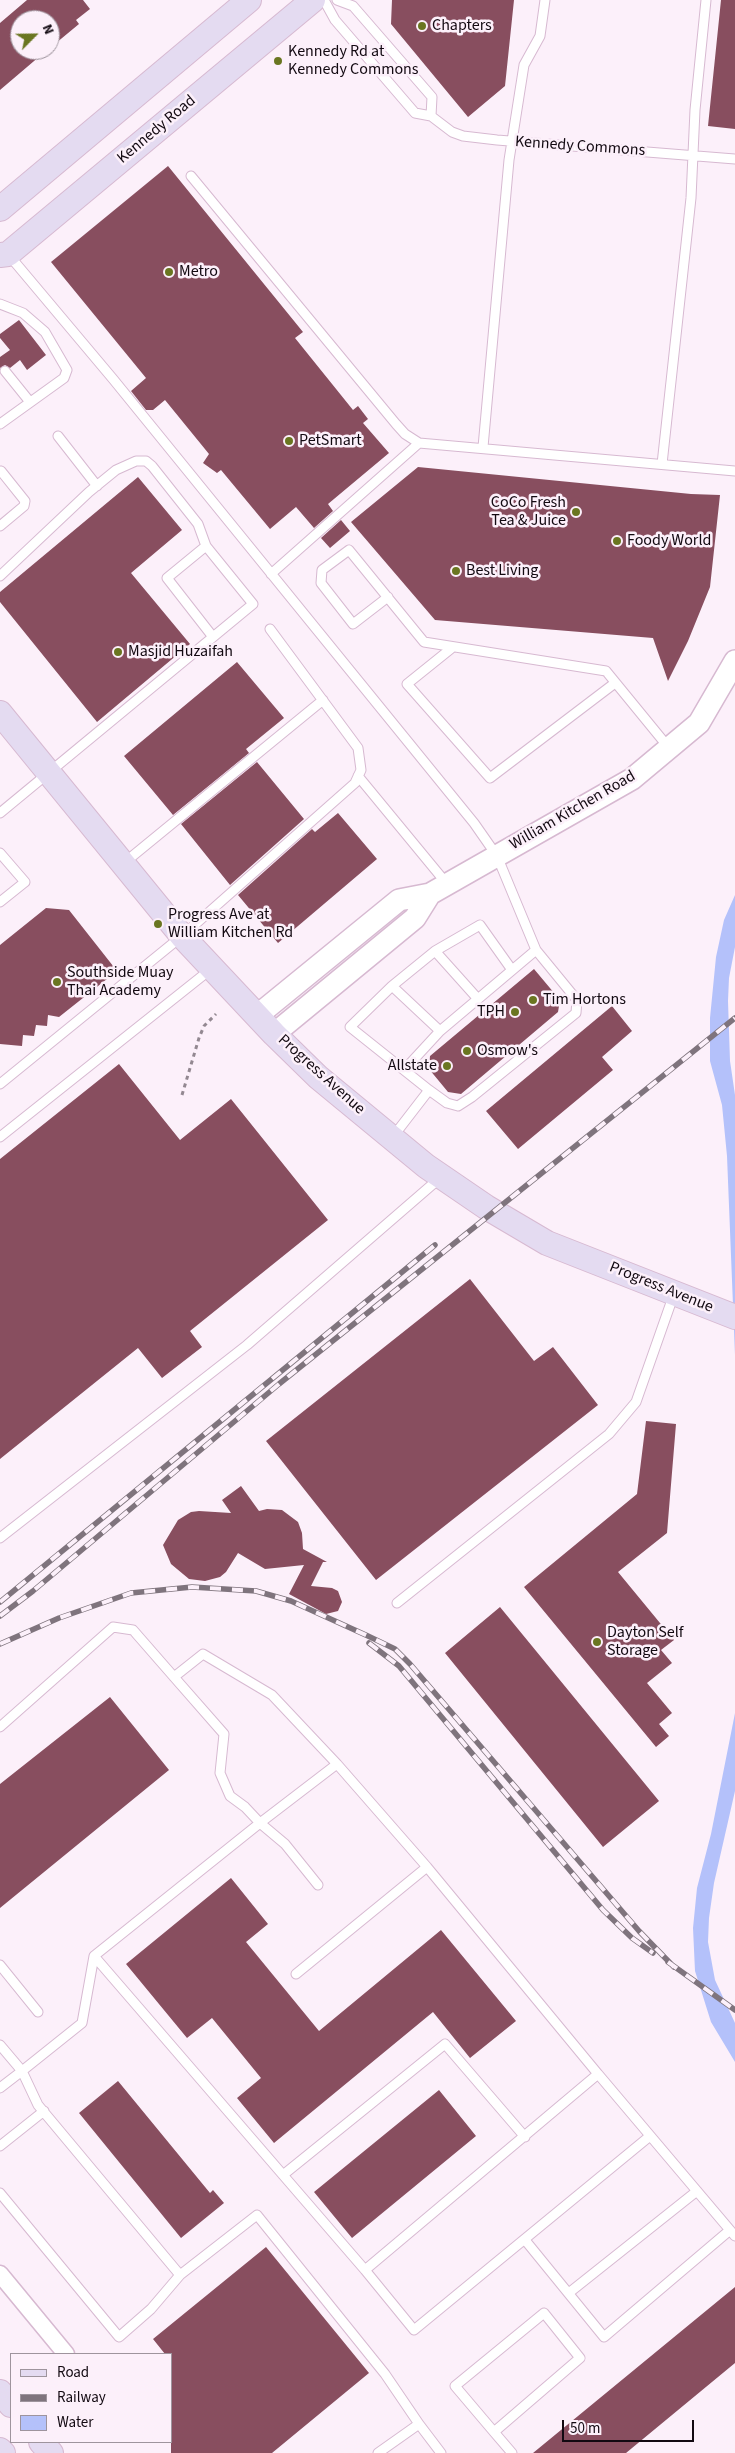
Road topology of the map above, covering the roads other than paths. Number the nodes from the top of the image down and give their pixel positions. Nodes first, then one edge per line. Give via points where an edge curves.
1 (248, 0) edge
2 (312, 0) edge
3 (324, 0) edge
4 (337, 0) edge
5 (545, 0) edge
6 (706, 0) edge
7 (431, 116) junction
8 (513, 142) junction
9 (693, 155) junction
10 (735, 159) edge
11 (191, 176) dead end
12 (0, 209) edge
13 (4, 254) edge
14 (0, 304) edge
15 (4, 375) edge
16 (30, 402) junction
17 (0, 424) edge
18 (58, 436) dead end
19 (419, 443) junction
20 (483, 447) junction
21 (662, 464) junction
22 (1, 471) edge
23 (735, 471) edge
24 (97, 486) junction
25 (0, 526) edge
26 (206, 546) junction
27 (271, 574) junction
28 (0, 576) edge
29 (388, 598) junction
30 (270, 629) dead end
31 (213, 637) junction
32 (453, 647) junction
33 (735, 661) edge
34 (615, 683) junction
35 (324, 700) junction
36 (0, 713) edge
37 (669, 748) junction
38 (49, 772) junction
39 (358, 776) junction
40 (0, 813) edge
41 (0, 853) edge
42 (497, 856) junction
43 (124, 864) junction
44 (439, 889) junction
45 (0, 902) edge
46 (182, 936) junction
47 (536, 950) junction
48 (435, 951) junction
49 (213, 967) junction
50 (512, 970) junction
51 (392, 986) junction
52 (478, 999) junction
53 (258, 1015) junction
54 (440, 1031) junction
55 (274, 1034) junction
56 (405, 1069) junction
57 (0, 1084) edge
58 (429, 1090) junction
59 (0, 1137) edge
60 (392, 1138) junction
61 (441, 1177) junction
62 (674, 1294) junction
63 (735, 1317) edge
64 (0, 1538) edge
65 (396, 1604) dead end
66 (174, 1677) junction
67 (0, 1727) edge
68 (337, 1764) junction
69 (260, 1823) junction
70 (426, 1867) junction
71 (318, 1885) dead end
72 (94, 1956) junction
73 (0, 1965) edge
74 (296, 1974) dead end
75 (38, 2012) dead end
76 (0, 2045) edge
77 (22, 2071) junction
78 (598, 2074) junction
79 (0, 2088) edge
80 (44, 2112) junction
81 (650, 2136) junction
82 (525, 2137) junction
83 (0, 2146) edge
84 (283, 2175) junction
85 (697, 2191) junction
86 (0, 2193) edge
87 (732, 2233) edge
88 (525, 2240) junction
89 (365, 2270) junction
90 (0, 2274) edge
91 (180, 2275) junction
92 (570, 2292) junction
93 (65, 2353) edge
94 (0, 2392) edge
95 (10, 2404) edge
96 (420, 2424) junction
97 (494, 2432) junction
98 (0, 2450) edge
99 (2, 2453) edge
100 (378, 2453) edge
101 (441, 2453) edge
102 (512, 2453) edge

1 - 12 main road
2 - 13 main road, Kennedy Road
3 - 7 lane, Kennedy Commons via 335,20 415,114
4 - 7 lane via 353,6 432,97
5 - 8 lane via 540,36 524,65
6 - 9 lane
7 - 8 lane, Kennedy Commons via 447,129 464,136
8 - 9 lane, Kennedy Commons
8 - 20 lane
9 - 10 lane, Kennedy Commons
9 - 21 lane
11 - 19 lane via 396,424
13 - 27 lane via 113,379
14 - 16 lane via 23,313 44,332 67,370 64,378
15 - 16 lane
16 - 17 lane
18 - 24 lane
19 - 20 lane
19 - 27 lane
20 - 21 lane
21 - 23 lane
22 - 25 lane via 24,501 24,506
24 - 26 lane via 127,464 146,461 198,524
24 - 28 lane
26 - 31 lane via 167,578
26 - 31 lane via 253,604
27 - 42 lane via 474,823
29 - 29 lane via 349,550 322,570 321,583 353,624
29 - 32 lane via 424,642
30 - 35 lane
31 - 38 lane
32 - 34 lane via 606,671
32 - 34 lane via 407,684 490,778
33 - 37 street, William Kitchen Road via 699,723
34 - 37 lane
35 - 39 lane via 358,748 361,770
35 - 43 lane
36 - 38 main road, Progress Avenue
37 - 42 street, William Kitchen Road via 632,779
38 - 40 lane
38 - 43 main road, Progress Avenue
39 - 44 lane
39 - 46 lane via 355,783
41 - 45 lane via 25,882
42 - 44 street, William Kitchen Road
42 - 47 lane
43 - 46 main road, Progress Avenue
44 - 53 street, William Kitchen Road via 399,900
44 - 55 street, William Kitchen Road via 415,918
46 - 49 main road, Progress Avenue
46 - 57 lane
47 - 50 lane
47 - 58 lane via 577,1000 576,1013 458,1106 447,1103
48 - 50 lane via 480,925
48 - 51 lane
48 - 52 lane
49 - 53 main road, Progress Avenue
49 - 59 lane
50 - 52 lane
51 - 54 lane
51 - 56 lane via 350,1027
52 - 54 lane
53 - 55 main road, Progress Avenue
54 - 56 lane
55 - 60 main road, Progress Avenue via 318,1077
56 - 58 lane
58 - 60 lane
60 - 61 main road, Progress Avenue
61 - 62 main road, Progress Avenue via 547,1243
61 - 64 lane via 247,1345
62 - 63 main road, Progress Avenue
62 - 65 lane via 636,1402 609,1434
66 - 67 lane via 133,1630 113,1627
66 - 68 lane via 203,1654 272,1695
66 - 69 lane via 224,1734 220,1773 230,1796
68 - 69 lane
68 - 70 lane
69 - 71 lane via 285,1844
69 - 72 lane
70 - 74 lane
70 - 78 lane
72 - 77 lane via 82,2023
72 - 84 lane
73 - 75 lane
76 - 77 lane
77 - 79 lane
77 - 80 lane
78 - 81 lane
78 - 82 lane
80 - 83 lane
80 - 91 lane
81 - 85 lane
81 - 88 lane
82 - 84 lane via 445,2044
82 - 89 lane
84 - 89 lane
85 - 87 lane
85 - 92 lane
86 - 91 lane via 119,2337 151,2309
87 - 92 lane via 604,2336
88 - 89 lane via 414,2330
88 - 92 lane
90 - 93 street
91 - 96 lane via 257,2215 385,2374
94 - 95 main road
96 - 100 lane
96 - 101 lane
97 - 97 lane via 455,2386 544,2313 580,2358
97 - 102 lane
98 - 99 main road

